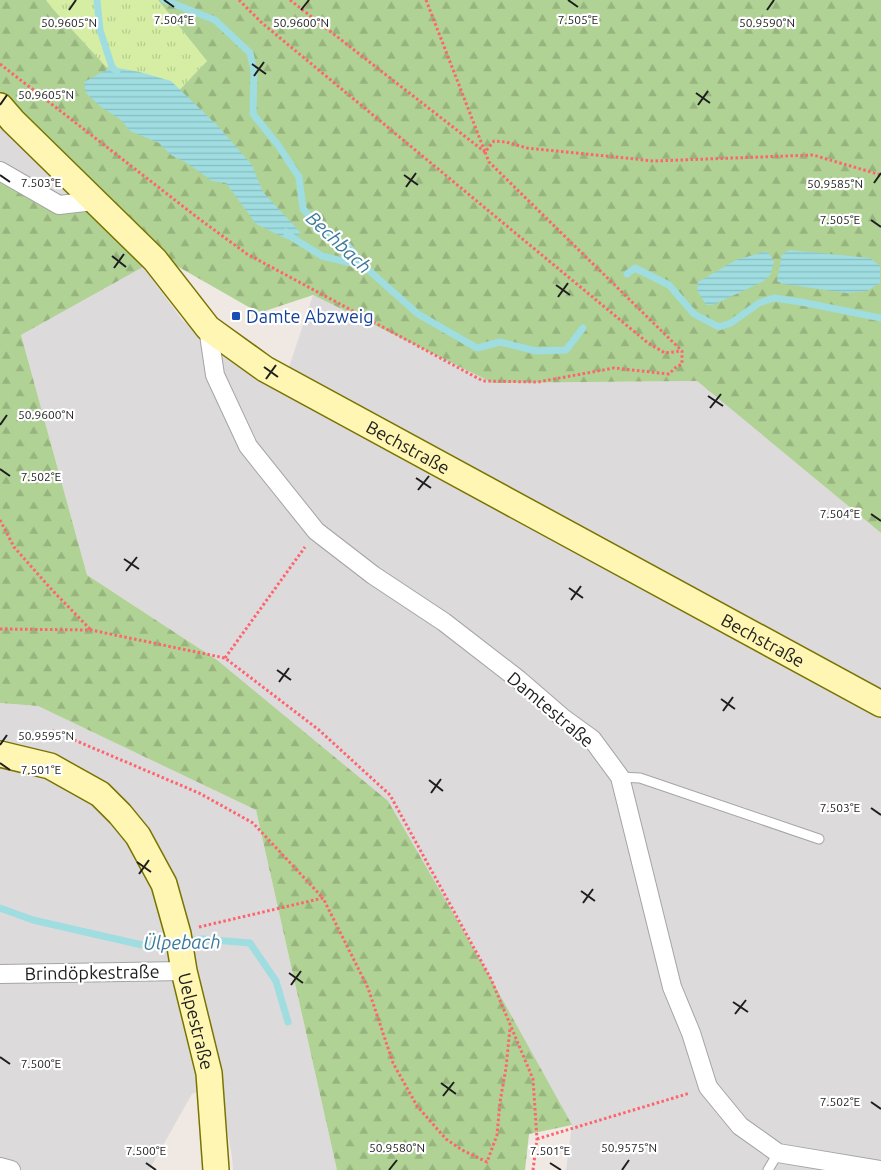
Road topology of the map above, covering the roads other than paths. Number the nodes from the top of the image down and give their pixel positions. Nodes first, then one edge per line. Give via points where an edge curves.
1 (0, 106) edge
2 (0, 171) edge
3 (94, 201) junction
4 (208, 328) junction
5 (881, 704) edge
6 (11, 756) edge
7 (620, 777) junction
8 (819, 839) dead end
9 (180, 948) junction
10 (0, 974) edge
11 (778, 1153) junction
12 (0, 1167) edge
13 (11, 1170) edge
14 (216, 1170) edge
15 (768, 1170) edge
16 (793, 1170) edge
17 (880, 1170) edge

1 - 3 main road, Bechstraße
2 - 3 street via 59,204
3 - 4 main road, Bechstraße via 155,260
4 - 5 main road, Bechstraße via 265,369
4 - 7 street, Damtestraße via 215,375 248,446 316,531 373,575 444,622 592,739
6 - 9 main road, Uelpestraße via 50,766 100,794 120,814 138,836 164,884
7 - 8 lane via 640,778
7 - 11 street, Damtestraße via 672,987 708,1087 740,1126
9 - 10 street, Brindöpkestraße
9 - 14 main road, Uelpestraße via 209,1073
11 - 15 lane
11 - 16 street
11 - 17 street, Damtestraße
12 - 13 street

